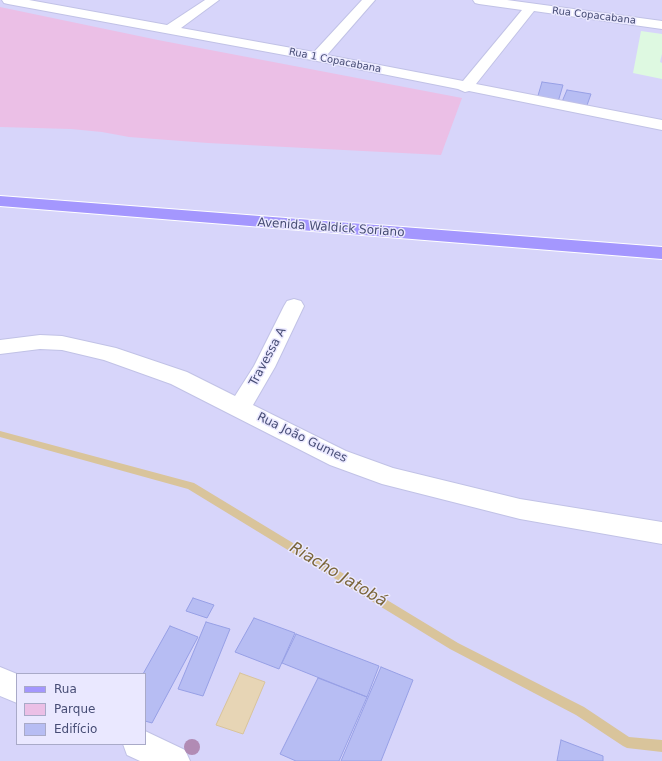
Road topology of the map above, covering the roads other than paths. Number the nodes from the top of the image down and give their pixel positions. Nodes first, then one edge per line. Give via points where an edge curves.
1 (8, 0) edge
2 (213, 0) edge
3 (369, 0) edge
4 (479, 0) edge
5 (48, 3) edge
6 (530, 8) junction
7 (662, 25) edge
8 (169, 30) junction
9 (317, 57) junction
10 (465, 88) junction
11 (662, 125) edge
12 (0, 201) edge
13 (662, 253) edge
14 (294, 306) dead end
15 (0, 347) edge
16 (240, 408) junction
17 (662, 533) edge
18 (0, 681) edge
19 (16, 689) edge
20 (140, 745) edge
21 (174, 761) edge

1 - 5 street, Rua 1 Copacabana
2 - 8 street
3 - 9 street
4 - 6 street, Rua Copacabana
5 - 8 street, Rua 1 Copacabana
6 - 7 street, Rua Copacabana
6 - 10 street
8 - 9 street, Rua 1 Copacabana
9 - 10 street, Rua 1 Copacabana
10 - 11 street, Rua 1 Copacabana
12 - 13 main road, Avenida Waldick Soriano
14 - 16 street, Travessa A via 264,367
15 - 16 street, Rua João Gumes via 40,342 62,343 108,353 180,378
16 - 17 street, Rua João Gumes via 338,458 391,476 520,509
18 - 19 street
20 - 21 street

